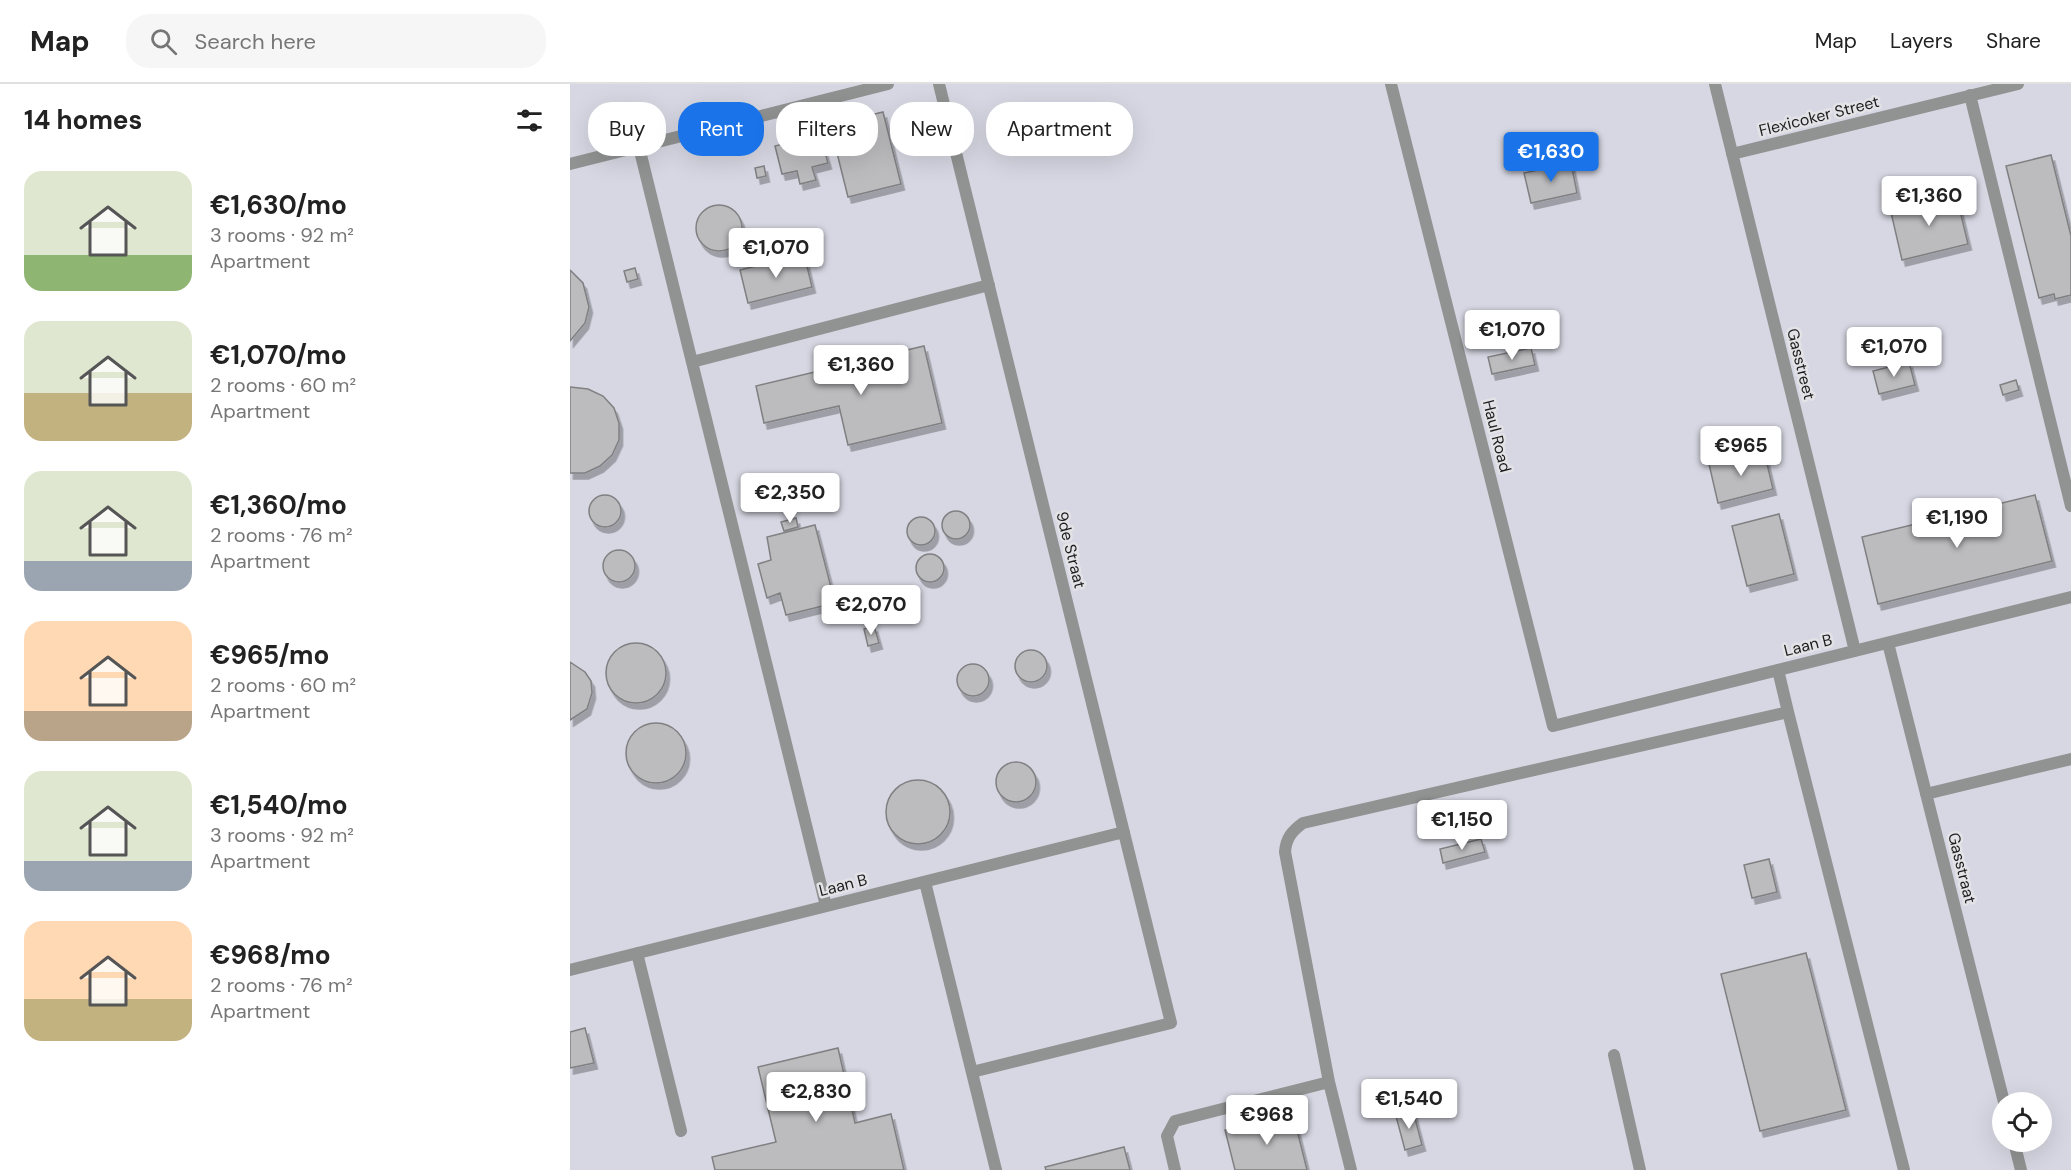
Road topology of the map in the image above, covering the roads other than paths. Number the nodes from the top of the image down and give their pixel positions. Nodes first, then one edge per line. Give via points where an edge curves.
1 (888, 84) edge
2 (939, 84) edge
3 (1391, 84) edge
4 (1715, 84) edge
5 (2018, 84) edge
6 (1970, 95) junction
7 (666, 140) edge
8 (1732, 154) junction
9 (602, 156) edge
10 (641, 156) edge
11 (570, 164) edge
12 (989, 285) junction
13 (692, 362) junction
14 (2071, 506) edge
15 (2071, 597) edge
16 (1888, 643) junction
17 (1854, 651) junction
18 (1778, 670) junction
19 (1788, 712) junction
20 (1553, 726) joint
21 (2071, 759) edge
22 (1926, 794) junction
23 (1124, 832) junction
24 (925, 882) junction
25 (826, 906) junction
26 (637, 953) junction
27 (570, 970) edge
28 (1614, 1055) dead end
29 (972, 1072) junction
30 (1329, 1082) junction
31 (2001, 1092) edge
32 (681, 1131) dead end
33 (2017, 1152) edge
34 (996, 1170) edge
35 (1175, 1170) edge
36 (1351, 1170) edge
37 (1640, 1170) edge
38 (1904, 1170) edge
39 (2022, 1170) edge

1 - 7 lane
2 - 12 lane, 9de Straat
3 - 20 lane, Haul Road
4 - 8 lane, Gasstreet
5 - 6 lane, Flexicoker Street
6 - 8 lane, Flexicoker Street
6 - 14 lane
8 - 17 lane, Gasstreet
9 - 11 lane
10 - 13 lane
12 - 13 lane
12 - 23 lane, 9de Straat
13 - 25 lane
15 - 16 lane, Laan B
16 - 17 lane, Laan B
16 - 22 lane, Gasstraat
17 - 18 lane, Laan B
18 - 19 lane
18 - 20 lane, Laan B
19 - 30 lane via 1304,823 1294,829 1285,852
19 - 38 lane
21 - 22 lane
22 - 31 lane, Gasstraat
23 - 24 lane, Laan B
23 - 29 lane, 9de Straat via 1171,1023
24 - 25 lane, Laan B
24 - 29 lane
25 - 26 lane, Laan B
26 - 27 lane, Laan B
26 - 32 lane
28 - 37 lane
29 - 34 lane
30 - 35 lane via 1175,1121 1167,1136
30 - 36 lane
33 - 39 lane

